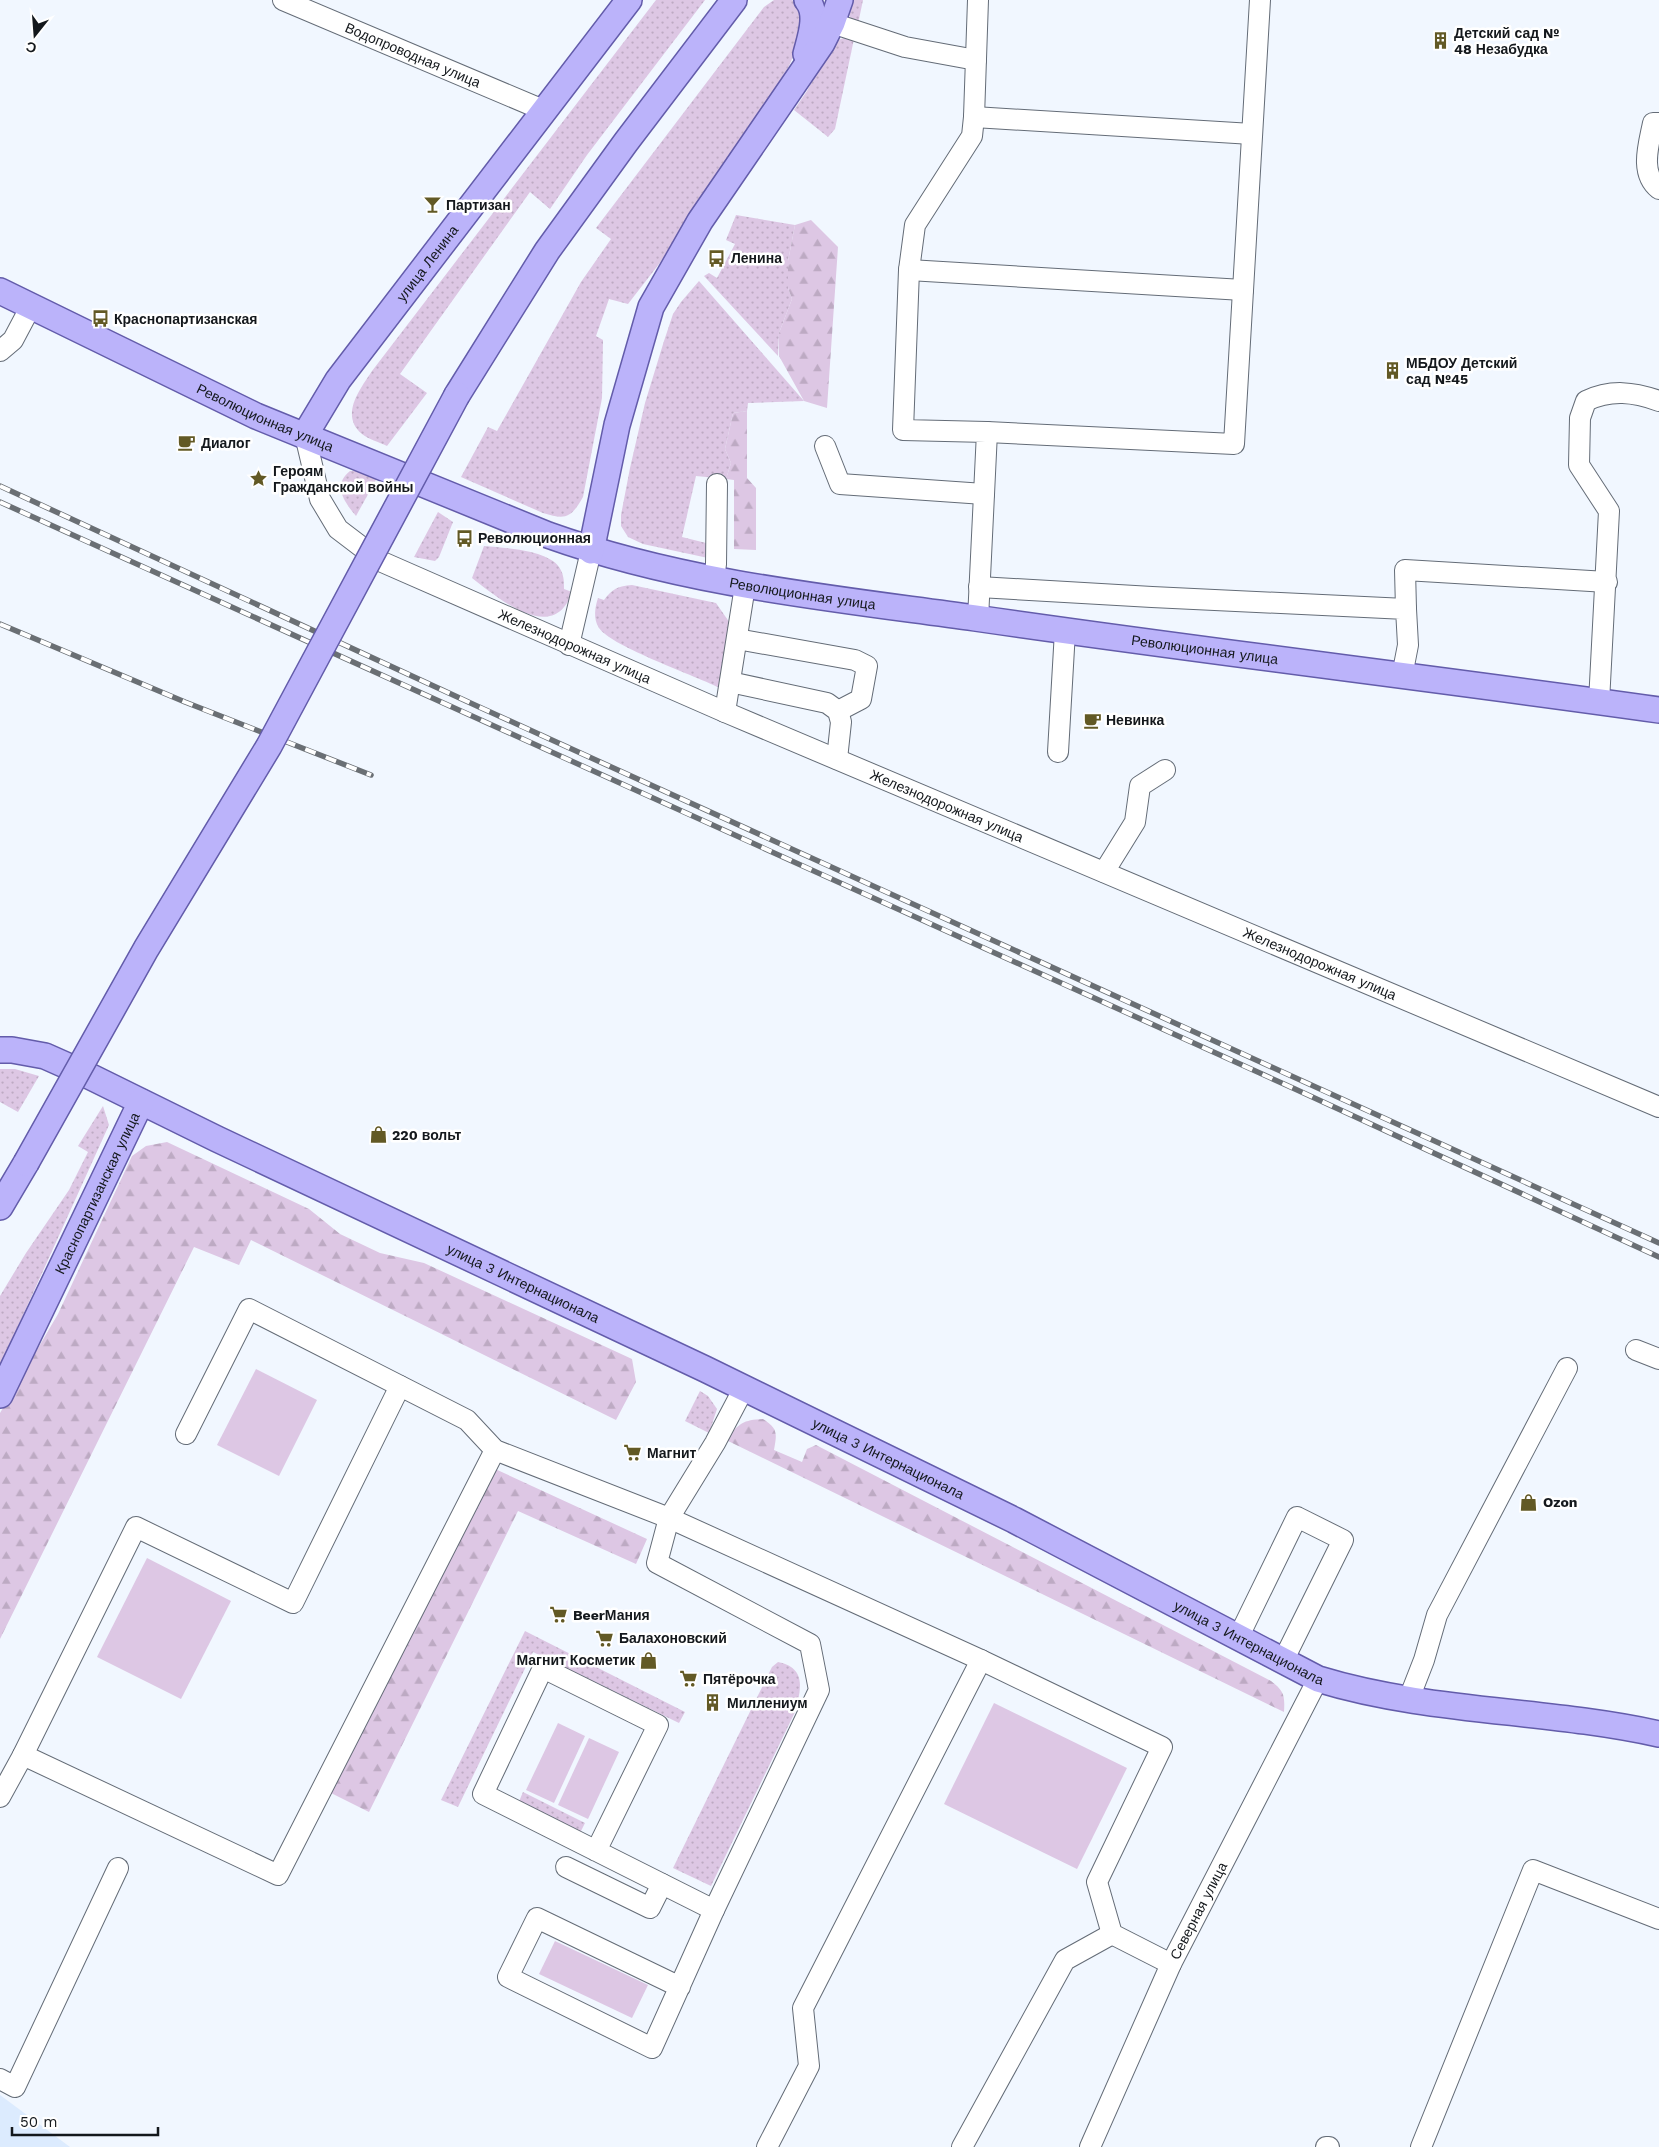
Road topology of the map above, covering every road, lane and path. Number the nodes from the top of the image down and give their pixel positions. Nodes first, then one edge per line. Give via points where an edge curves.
1 (283, 0) edge
2 (629, 0) edge
3 (734, 0) edge
4 (807, 0) edge
5 (840, 0) edge
6 (978, 0) edge
7 (1260, 0) edge
8 (832, 23) junction
9 (976, 60) junction
10 (802, 71) junction
11 (544, 110) junction
12 (974, 117) junction
13 (1659, 123) edge
14 (1252, 134) junction
15 (1659, 189) edge
16 (909, 270) junction
17 (1243, 290) junction
18 (0, 291) edge
19 (31, 306) junction
20 (0, 351) edge
21 (1659, 401) edge
22 (987, 432) junction
23 (305, 434) junction
24 (825, 446) dead end
25 (717, 484) dead end
26 (984, 494) junction
27 (591, 551) junction
28 (714, 579) junction
29 (1606, 582) junction
30 (745, 586) junction
31 (980, 586) junction
32 (1406, 609) junction
33 (978, 619) junction
34 (1065, 631) junction
35 (737, 639) junction
36 (569, 645) junction
37 (1402, 676) junction
38 (730, 682) junction
39 (1599, 702) junction
40 (1659, 710) edge
41 (838, 711) junction
42 (725, 712) junction
43 (1058, 752) dead end
44 (837, 759) junction
45 (1165, 770) dead end
46 (1104, 872) junction
47 (0, 1050) edge
48 (141, 1102) junction
49 (1659, 1107) edge
50 (0, 1207) edge
51 (1636, 1350) dead end
52 (1659, 1359) edge
53 (1567, 1368) dead end
54 (400, 1386) junction
55 (744, 1388) junction
56 (0, 1395) edge
57 (186, 1434) dead end
58 (496, 1450) junction
59 (669, 1518) junction
60 (1238, 1638) junction
61 (981, 1660) junction
62 (1284, 1661) junction
63 (1318, 1679) junction
64 (1408, 1701) junction
65 (1659, 1734) edge
66 (24, 1755) junction
67 (0, 1798) edge
68 (596, 1851) junction
69 (566, 1867) dead end
70 (118, 1868) dead end
71 (662, 1884) junction
72 (714, 1910) junction
73 (1659, 1919) edge
74 (1112, 1934) junction
75 (1171, 1964) junction
76 (680, 1987) junction
77 (0, 2079) edge
78 (767, 2147) edge
79 (962, 2147) edge
80 (1090, 2147) edge
81 (1421, 2147) edge

1 - 11 street, Водопроводная улица
2 - 11 main road, улица Ленина
3 - 50 main road, bridge via 547,251 457,395 269,746 146,948
4 - 10 main road via 811,5 813,26
5 - 8 main road
6 - 9 street
7 - 14 street
8 - 9 street via 905,47
8 - 10 main road
9 - 12 street
10 - 27 main road via 700,221 651,307 617,425
11 - 23 main road, улица Ленина via 338,380
12 - 14 street
12 - 16 street via 972,136 915,225
13 - 15 street via 1653,123 1646,160 1652,183
14 - 17 street
16 - 17 street
16 - 22 street via 903,430
17 - 22 street via 1234,444
18 - 19 main road, Революционная улица
19 - 20 street via 13,340
19 - 23 main road, Революционная улица via 256,416
21 - 29 street via 1641,394 1602,393 1586,401 1580,418 1579,465 1609,511
22 - 26 street
23 - 27 main road, Революционная улица
23 - 36 street, Железнодорожная улица via 320,499 338,529 380,561
24 - 26 street via 840,484
25 - 28 street
26 - 31 street
27 - 28 main road, Революционная улица
27 - 36 street
28 - 30 main road, Революционная улица
29 - 32 street via 1405,570
29 - 39 street
30 - 33 main road, Революционная улица
30 - 35 street
31 - 32 street
31 - 33 street
32 - 37 street via 1408,646
33 - 34 main road, Революционная улица
34 - 37 main road, Революционная улица
34 - 43 street
35 - 38 street
35 - 41 street via 854,660 867,666 861,699
36 - 42 street, Железнодорожная улица
37 - 39 main road, Революционная улица
38 - 41 street via 827,703
38 - 42 street
39 - 40 main road, Революционная улица
41 - 44 street via 841,722
42 - 44 street, Железнодорожная улица
44 - 46 street, Железнодорожная улица
45 - 46 street via 1140,786 1134,822
46 - 49 street, Железнодорожная улица
47 - 48 main road, Краснопартизанская улица via 45,1056
48 - 55 main road, улица 3 Интернационала
48 - 56 main road, Краснопартизанская улица
51 - 52 street
53 - 64 street via 1437,1615
54 - 57 street via 249,1308
54 - 58 street via 467,1420
54 - 66 street via 294,1603 136,1527
55 - 59 street
55 - 60 main road, улица 3 Интернационала via 1014,1520
58 - 59 street
58 - 66 street via 278,1875
59 - 61 street
59 - 72 street via 657,1563 810,1644 818,1690
60 - 62 main road, улица 3 Интернационала
60 - 62 street via 1297,1517 1343,1540
61 - 74 street via 1162,1747 1097,1882
61 - 78 street via 803,2008 809,2066
62 - 63 main road, улица 3 Интернационала
63 - 64 main road, улица 3 Интернационала
63 - 75 street, Северная улица
64 - 65 main road, улица 3 Интернационала
66 - 67 street
68 - 68 street via 658,1725 543,1668 482,1794
68 - 71 street
69 - 71 street via 650,1908
70 - 77 street via 15,2087
71 - 72 street
72 - 76 street
73 - 81 street via 1532,1870
74 - 75 street
74 - 79 street via 1065,1960
75 - 80 street, Северная улица
76 - 76 street via 652,2048 508,1978 537,1918

